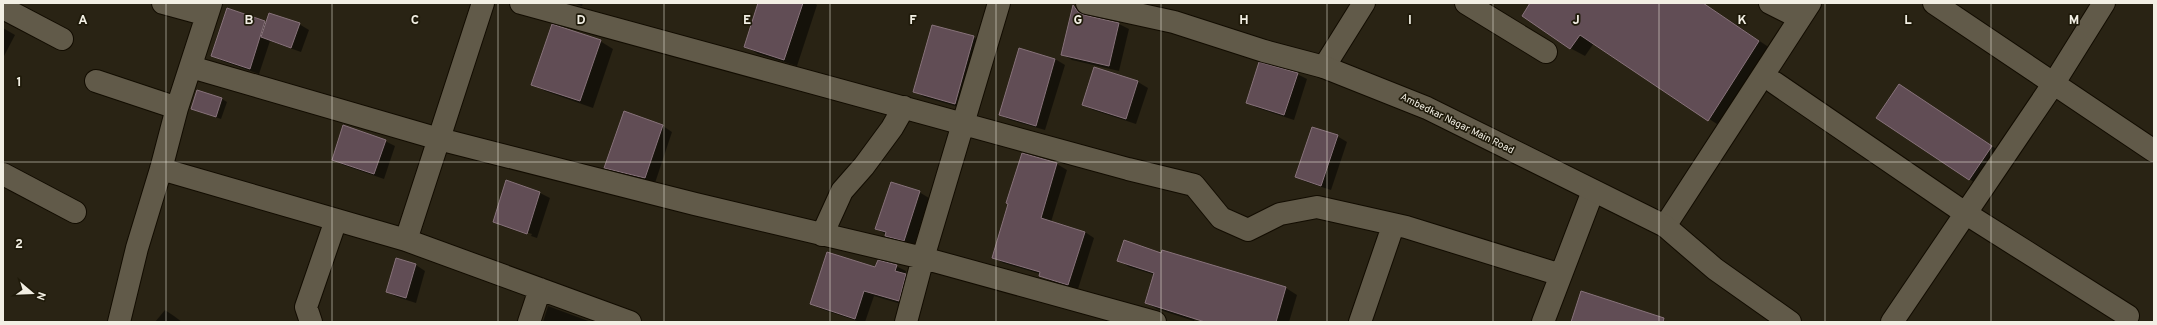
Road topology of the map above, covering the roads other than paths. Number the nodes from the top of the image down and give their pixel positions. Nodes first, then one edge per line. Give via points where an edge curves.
1 (163, 3) edge
2 (483, 3) edge
3 (521, 3) edge
4 (999, 3) edge
5 (1087, 3) edge
6 (1364, 3) edge
7 (1466, 3) edge
8 (1770, 3) edge
9 (1934, 3) edge
10 (2104, 3) edge
11 (3, 8) edge
12 (209, 9) edge
13 (1144, 9) edge
14 (1805, 11) edge
15 (62, 39) dead end
16 (1546, 52) dead end
17 (191, 67) junction
18 (1324, 67) junction
19 (96, 81) dead end
20 (1775, 83) dead end
21 (2054, 83) junction
22 (904, 106) junction
23 (177, 108) junction
24 (964, 122) junction
25 (439, 139) junction
26 (2154, 151) edge
27 (162, 169) junction
28 (3, 174) edge
29 (1593, 191) junction
30 (75, 212) dead end
31 (1965, 213) junction
32 (336, 220) junction
33 (1393, 226) junction
34 (1665, 226) junction
35 (822, 235) junction
36 (406, 240) junction
37 (923, 258) junction
38 (1561, 275) junction
39 (540, 289) junction
40 (2128, 316) dead end
41 (119, 322) edge
42 (311, 322) edge
43 (529, 322) edge
44 (627, 322) edge
45 (906, 322) edge
46 (1155, 322) edge
47 (1360, 322) edge
48 (1543, 322) edge
49 (1790, 322) edge
50 (1892, 322) edge

1 - 12 street
2 - 25 street
3 - 22 street
4 - 24 street
5 - 13 street, Ambedkar Nagar Main Road
6 - 18 street
7 - 16 street
8 - 14 street
9 - 21 street
10 - 21 street
11 - 15 street
12 - 17 street
13 - 18 street, Ambedkar Nagar Main Road via 1174,22
14 - 34 street
17 - 23 street
17 - 25 street
18 - 29 street, Ambedkar Nagar Main Road via 1427,108
19 - 23 street
20 - 31 street
21 - 26 street
21 - 31 street
22 - 24 street
22 - 35 street via 892,128 842,191
23 - 27 street
24 - 33 street via 1128,169 1194,185 1221,218 1248,230 1280,214 1317,207
24 - 37 street
25 - 35 street
25 - 36 street
27 - 32 street
27 - 41 street via 137,248
28 - 30 street
29 - 34 street, Ambedkar Nagar Main Road
29 - 38 street
31 - 40 street
31 - 50 street
32 - 36 street
32 - 42 street via 306,307
33 - 38 street via 1406,227
33 - 47 street
34 - 49 street, Ambedkar Nagar Main Road via 1715,269
35 - 37 street
36 - 39 street
37 - 45 street
37 - 46 street
38 - 48 street
39 - 43 street
39 - 44 street

